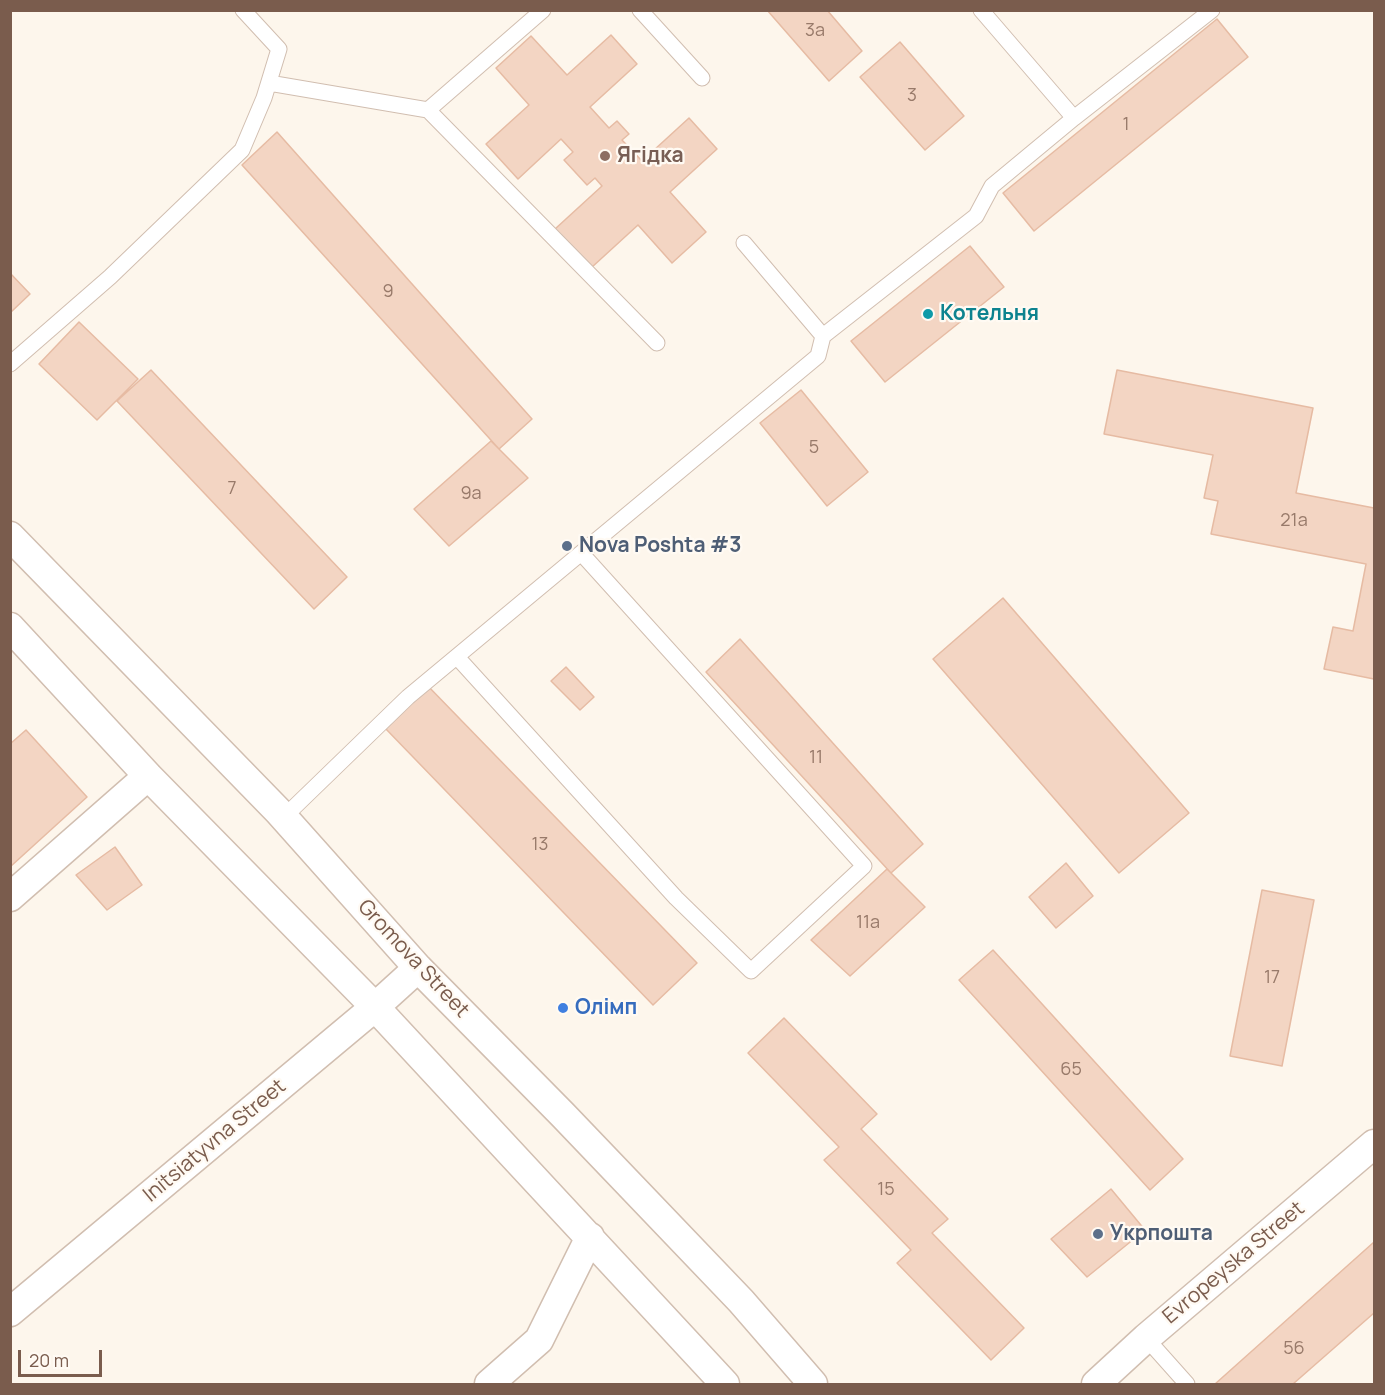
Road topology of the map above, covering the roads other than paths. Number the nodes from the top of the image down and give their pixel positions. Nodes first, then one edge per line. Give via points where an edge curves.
1 (243, 10) edge
2 (543, 10) edge
3 (640, 10) edge
4 (981, 10) edge
5 (1212, 10) edge
6 (702, 78) dead end
7 (269, 83) junction
8 (428, 110) junction
9 (1074, 118) junction
10 (744, 243) dead end
11 (823, 336) junction
12 (657, 343) dead end
13 (10, 364) edge
14 (10, 536) edge
15 (582, 554) junction
16 (10, 627) edge
17 (457, 657) junction
18 (148, 776) junction
19 (284, 817) junction
20 (10, 897) edge
21 (418, 968) junction
22 (375, 1007) junction
23 (1374, 1144) edge
24 (590, 1237) junction
25 (10, 1312) edge
26 (1146, 1338) junction
27 (489, 1384) edge
28 (726, 1384) edge
29 (813, 1384) edge
30 (1096, 1384) edge
31 (1187, 1384) edge

1 - 7 lane via 279,49
2 - 8 lane
3 - 6 lane
4 - 9 lane
5 - 9 lane
7 - 8 lane
7 - 13 lane via 242,150 110,277
8 - 12 lane
9 - 11 lane via 992,186 976,216
10 - 11 lane
11 - 15 lane via 818,356
14 - 19 street, Gromova Street
15 - 17 lane
15 - 17 lane via 864,866 751,971 676,898
16 - 18 street
17 - 19 lane via 408,697
18 - 20 street
18 - 22 street
19 - 21 street, Gromova Street
21 - 22 street, Initsiatyvna Street
21 - 29 street, Gromova Street via 741,1301
22 - 24 street
22 - 25 street, Initsiatyvna Street
23 - 26 street, Evropeyska Street
24 - 27 street via 539,1340
24 - 28 street
26 - 30 street, Evropeyska Street
26 - 31 lane

